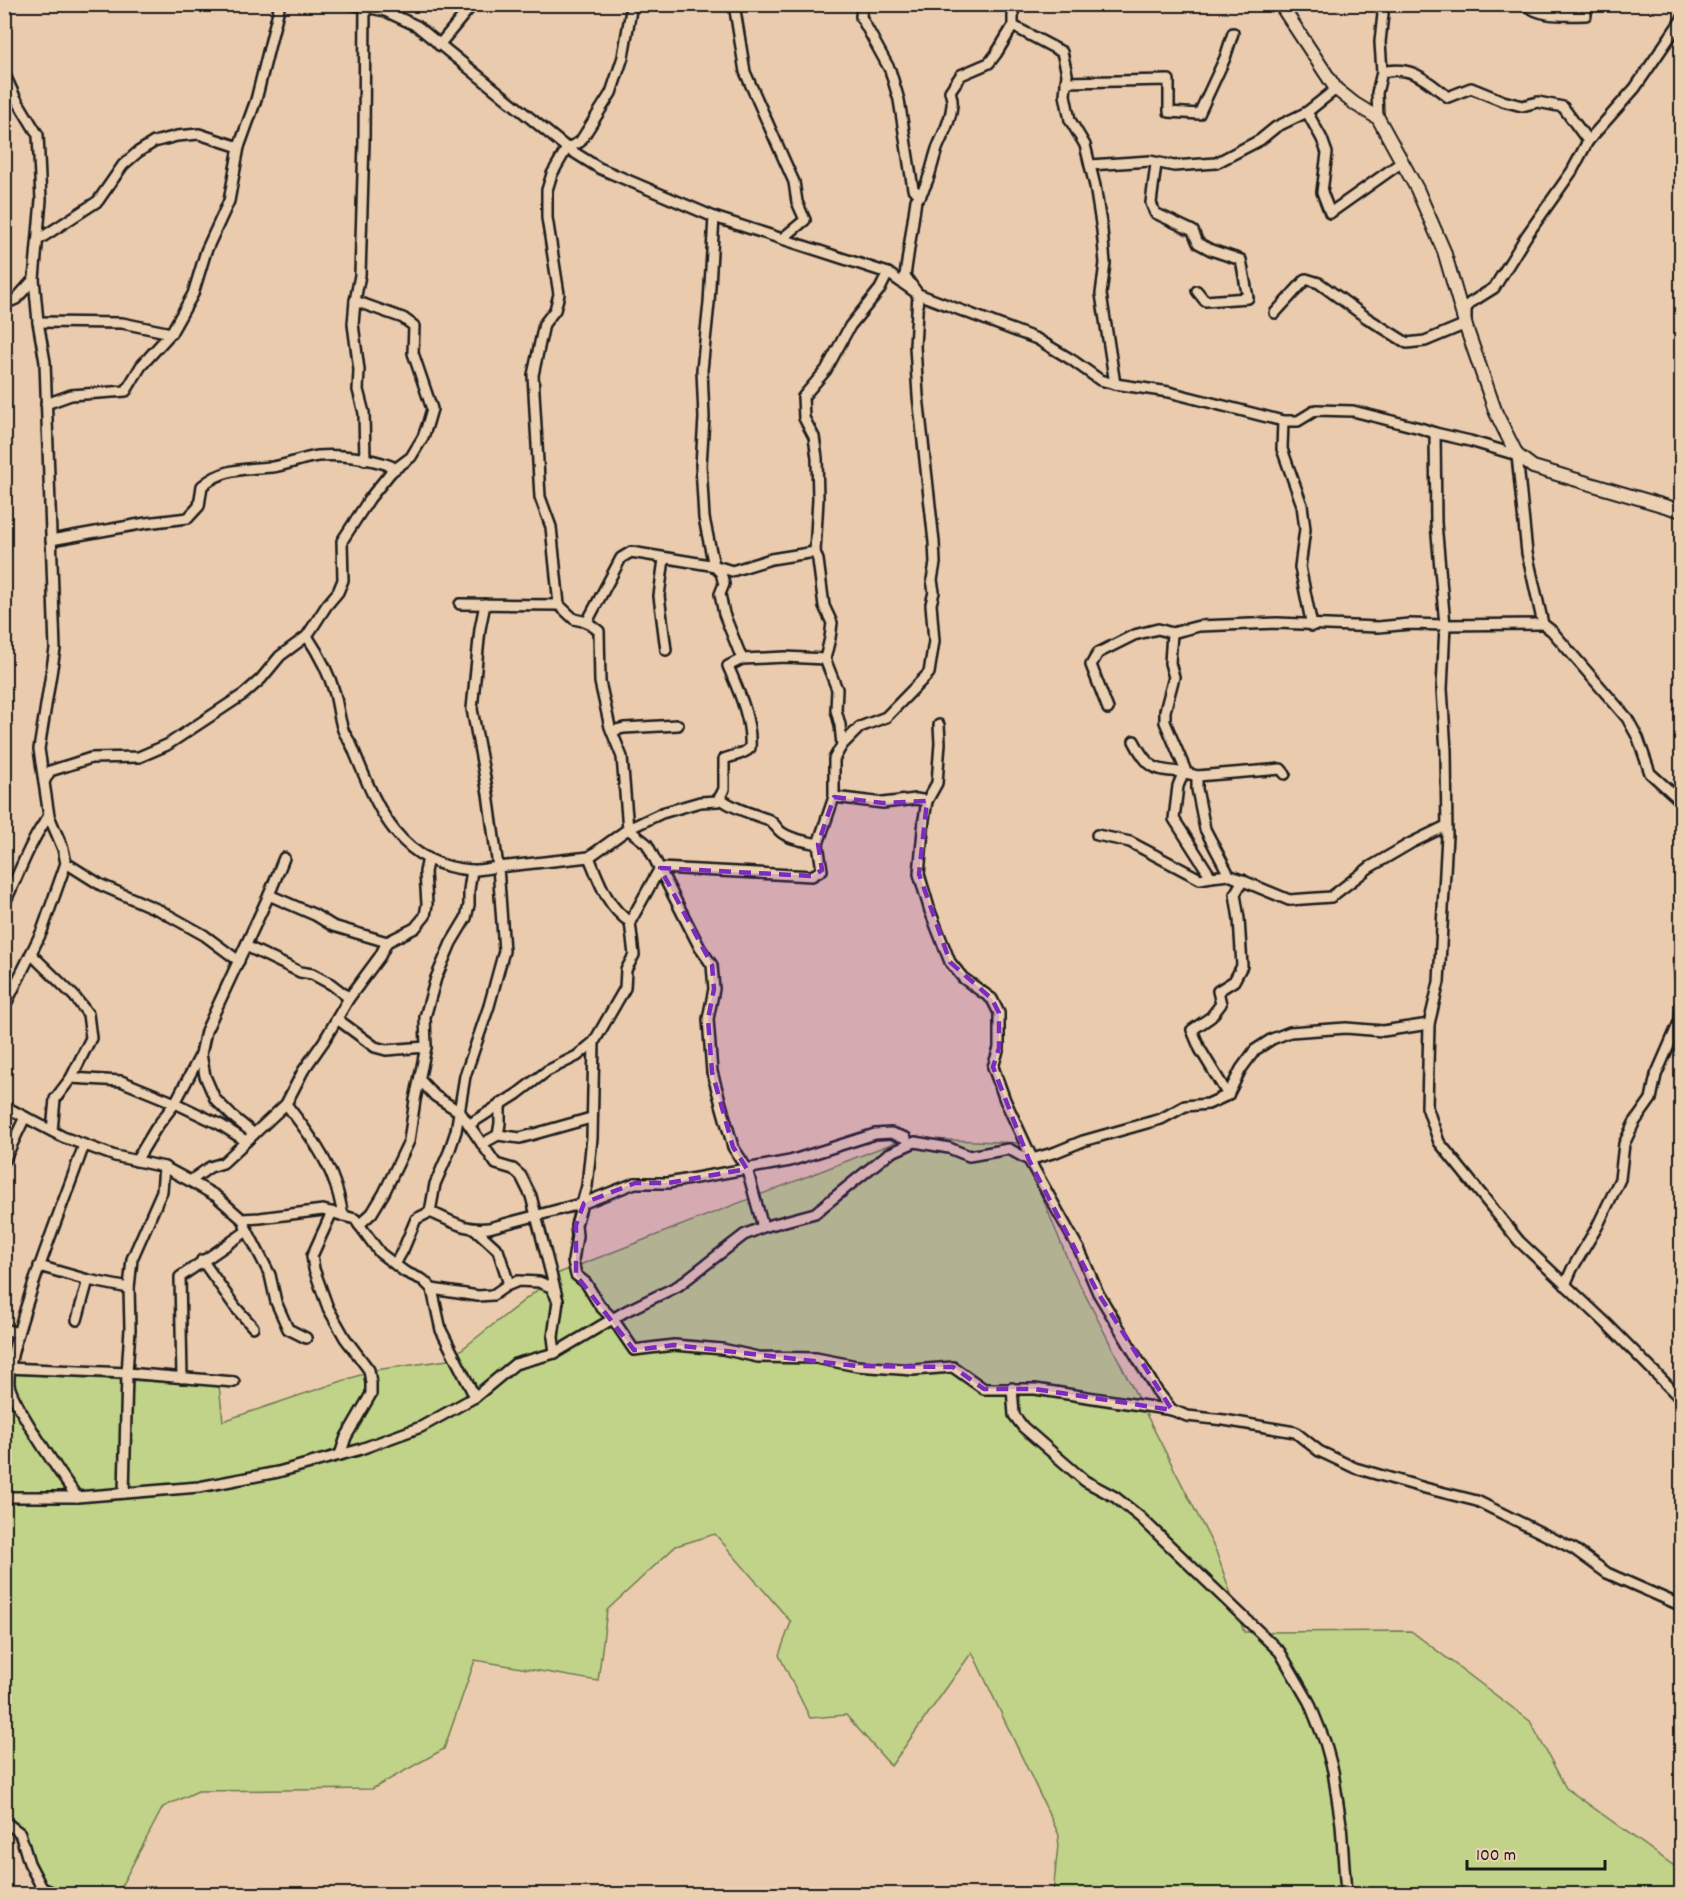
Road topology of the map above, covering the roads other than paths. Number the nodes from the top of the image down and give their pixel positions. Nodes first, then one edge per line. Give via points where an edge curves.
1 (280, 4) edge
2 (350, 4) edge
3 (473, 4) edge
4 (632, 4) edge
5 (734, 4) edge
6 (862, 4) edge
7 (1013, 4) edge
8 (1280, 4) edge
9 (1379, 4) edge
10 (1525, 4) edge
11 (1584, 4) edge
12 (365, 6) edge
13 (1682, 19) edge
14 (1013, 26) junction
15 (1233, 33) dead end
16 (439, 45) junction
17 (1382, 72) junction
18 (5, 79) edge
19 (1066, 82) junction
20 (1336, 89) junction
21 (1307, 112) junction
22 (1378, 118) junction
23 (1588, 141) junction
24 (239, 147) junction
25 (567, 148) junction
26 (1402, 162) junction
27 (1156, 164) junction
28 (1090, 165) junction
29 (921, 195) junction
30 (714, 217) junction
31 (783, 238) junction
32 (38, 240) junction
33 (888, 273) junction
34 (34, 279) junction
35 (1197, 291) dead end
36 (918, 294) junction
37 (355, 301) junction
38 (4, 304) edge
39 (1275, 313) dead end
40 (38, 322) junction
41 (1467, 324) junction
42 (171, 333) junction
43 (1115, 384) junction
44 (46, 404) junction
45 (1283, 421) junction
46 (1435, 433) junction
47 (1516, 455) junction
48 (365, 460) junction
49 (392, 472) junction
50 (1682, 511) edge
51 (51, 540) junction
52 (815, 552) junction
53 (664, 559) junction
54 (714, 566) junction
55 (460, 604) dead end
56 (485, 604) junction
57 (559, 605) junction
58 (587, 622) junction
59 (1543, 624) junction
60 (1445, 625) junction
61 (1312, 626) junction
62 (1172, 633) junction
63 (307, 636) junction
64 (666, 650) dead end
65 (742, 659) junction
66 (825, 659) junction
67 (1108, 709) dead end
68 (678, 725) dead end
69 (939, 725) dead end
70 (612, 731) junction
71 (1134, 741) dead end
72 (842, 745) junction
73 (1184, 772) junction
74 (1285, 774) dead end
75 (1197, 776) junction
76 (44, 782) junction
77 (834, 797) junction
78 (719, 798) junction
79 (927, 801) junction
80 (1682, 802) edge
81 (49, 816) junction
82 (1446, 826) junction
83 (628, 829) junction
84 (1097, 835) dead end
85 (818, 844) junction
86 (589, 857) junction
87 (284, 858) dead end
88 (428, 858) junction
89 (66, 863) junction
90 (498, 867) junction
91 (660, 868) junction
92 (472, 870) junction
93 (1229, 875) junction
94 (1210, 877) junction
95 (1243, 880) junction
96 (269, 895) junction
97 (4, 904) edge
98 (630, 922) junction
99 (387, 942) junction
100 (246, 946) junction
101 (31, 954) junction
102 (1682, 954) edge
103 (239, 961) junction
104 (1682, 992) edge
105 (349, 998) junction
106 (1682, 999) edge
107 (4, 1008) edge
108 (337, 1019) junction
109 (1429, 1024) junction
110 (594, 1042) junction
111 (426, 1047) junction
112 (201, 1054) junction
113 (71, 1078) junction
114 (420, 1080) junction
115 (1228, 1095) junction
116 (175, 1103) junction
117 (286, 1104) junction
118 (500, 1104) junction
119 (4, 1106) edge
120 (459, 1112) junction
121 (25, 1117) junction
122 (591, 1118) junction
123 (470, 1124) junction
124 (52, 1131) junction
125 (254, 1134) junction
126 (498, 1135) junction
127 (906, 1138) dead end
128 (246, 1141) junction
129 (482, 1144) junction
130 (84, 1145) junction
131 (1029, 1160) junction
132 (4, 1161) edge
133 (135, 1161) junction
134 (164, 1167) junction
135 (747, 1169) junction
136 (190, 1181) junction
137 (584, 1203) junction
138 (332, 1212) junction
139 (430, 1212) junction
140 (534, 1214) junction
141 (343, 1216) junction
142 (242, 1218) junction
143 (359, 1226) junction
144 (764, 1227) junction
145 (247, 1230) junction
146 (476, 1230) junction
147 (202, 1260) junction
148 (395, 1264) junction
149 (39, 1266) junction
150 (88, 1280) junction
151 (509, 1284) junction
152 (1565, 1285) junction
153 (129, 1288) junction
154 (432, 1289) junction
155 (558, 1300) junction
156 (613, 1319) junction
157 (77, 1320) dead end
158 (253, 1327) dead end
159 (4, 1329) edge
160 (18, 1333) junction
161 (306, 1338) dead end
162 (555, 1353) junction
163 (8, 1368) edge
164 (127, 1373) junction
165 (182, 1378) junction
166 (234, 1382) dead end
167 (1012, 1388) junction
168 (475, 1397) junction
169 (1682, 1400) edge
170 (1172, 1410) junction
171 (340, 1455) junction
172 (124, 1493) junction
173 (4, 1497) edge
174 (77, 1497) junction
175 (1682, 1606) edge
176 (4, 1821) edge
177 (56, 1894) edge
178 (1346, 1894) edge

1 - 24 street via 256,100
2 - 12 street
3 - 16 street
4 - 25 street via 623,57 611,93 580,142
5 - 31 street via 746,72 794,182 805,220
6 - 29 street via 861,17 890,70 899,100 913,189
7 - 14 street
8 - 20 street
9 - 17 street via 1383,14
10 - 11 street via 1547,15 1586,15
12 - 16 street via 417,26
12 - 37 street via 360,275
13 - 23 street via 1635,88
14 - 19 street via 1062,52
14 - 29 street via 989,63 961,75 950,91 953,103 948,123
15 - 19 street via 1199,114 1169,112 1169,80
16 - 25 street
17 - 22 street via 1377,93
17 - 23 street via 1396,69 1419,75 1448,97 1471,88 1522,106 1538,102 1563,107
18 - 32 street via 38,135
19 - 28 street via 1070,120 1085,145
20 - 21 street
20 - 22 street
21 - 26 street via 1327,153 1322,192 1330,213
21 - 27 street via 1216,164
22 - 26 street
23 - 41 street via 1494,288 1466,309
24 - 32 street via 199,134 154,142 123,165 98,201
24 - 42 street via 229,201 206,251 193,294
25 - 30 street via 599,168
25 - 57 street via 547,190 547,218 559,294 555,309 544,324 533,375 540,497 551,527
26 - 41 street via 1444,250
27 - 28 street via 1150,161
27 - 35 street via 1151,203 1155,213 1193,231 1198,243 1241,260 1248,298 1205,301
28 - 43 street via 1102,230 1105,263 1101,294
29 - 36 street via 915,200 904,276
30 - 31 street
30 - 54 street via 702,370 701,465 704,518
31 - 33 street
32 - 34 street
33 - 36 street
33 - 52 street via 850,326 826,370 803,397 804,418 814,437 817,458
34 - 38 street via 16,299
34 - 40 street
36 - 43 street via 1037,339 1100,380
36 - 72 street via 918,396 934,553 932,663 925,680 886,717 860,727
37 - 48 street via 353,324 360,370 358,390 364,412
37 - 49 street via 403,318 414,326 413,353 432,409 411,458
39 - 41 street via 1306,279 1319,283 1407,343 1425,341
40 - 42 street via 122,323
40 - 44 street via 45,362
41 - 47 street via 1496,413
42 - 44 street via 141,366 126,391 71,395
43 - 45 street via 1169,392
44 - 51 street
45 - 46 street via 1299,421 1316,410 1353,411
45 - 61 street via 1282,449 1302,505 1305,529 1300,567
46 - 47 street
46 - 60 street via 1436,523
47 - 50 street via 1533,467
47 - 59 street via 1527,553
48 - 49 street via 391,466
48 - 51 street via 318,456 214,475 202,486 199,506 188,518
49 - 63 street via 342,541 343,580
51 - 76 street via 55,649 39,749
52 - 54 street via 732,571
52 - 66 street via 824,606 831,622
53 - 54 street
53 - 58 street via 632,552 621,558
53 - 64 street via 660,596
54 - 65 street via 722,573 724,584 720,594 724,614
55 - 56 street
56 - 57 street
56 - 90 street via 472,709
57 - 58 street via 574,619
58 - 70 street via 599,631 600,682
59 - 60 street
59 - 80 street via 1628,718 1650,773
60 - 61 street
60 - 82 street via 1442,689
61 - 62 street via 1199,626
62 - 67 street via 1158,629 1134,635 1098,653 1091,665
62 - 73 street via 1170,663 1174,678 1165,722
63 - 76 street via 280,656 244,694 167,745 139,757 91,758 68,764 50,771
63 - 88 street via 324,663 344,732 384,818 402,842
65 - 66 street
65 - 78 street via 728,666 747,716 750,748 745,754 724,759 724,789
66 - 72 street via 837,689
68 - 70 street
69 - 79 street via 937,783
70 - 83 street via 622,757
71 - 73 street via 1150,765 1161,771
72 - 77 street via 834,759
73 - 75 street
73 - 94 street via 1174,819
74 - 75 street via 1281,769
75 - 93 street via 1204,829
76 - 81 street
77 - 79 street via 883,803
77 - 85 street
78 - 83 street via 663,813
78 - 85 street via 733,808 770,820 790,837
79 - 131 street via 920,874 930,911 950,962 963,978 992,999 999,1013 999,1048 993,1067 1031,1156
81 - 89 street
81 - 97 street via 33,838
82 - 95 street via 1370,867 1331,897 1289,900
82 - 109 street via 1439,982
83 - 86 street
83 - 91 street via 647,844
84 - 94 street via 1130,842 1200,879
85 - 91 street via 822,870 812,876
86 - 90 street
86 - 98 street via 606,896
87 - 96 street
88 - 92 street via 453,868
88 - 99 street via 425,916 415,927
89 - 101 street
89 - 103 street via 101,885 204,935
90 - 92 street
90 - 120 street via 504,951 465,1076
91 - 98 street
91 - 135 street via 712,965 714,989 708,1019 712,1072 733,1147
92 - 111 street via 466,918 436,978 425,1017
93 - 94 street
93 - 95 street
95 - 115 street via 1235,894 1242,966 1234,981 1218,991 1221,1004 1211,1017 1192,1030
96 - 99 street via 333,926
96 - 100 street
98 - 110 street via 634,955 626,970 625,988
99 - 105 street
100 - 103 street
100 - 105 street via 312,974
101 - 107 street
101 - 113 street via 88,1014 92,1038
102 - 104 street
103 - 112 street via 206,1031
105 - 108 street
106 - 152 street via 1680,1020 1656,1075 1651,1099 1624,1144 1620,1179
108 - 111 street via 375,1047
108 - 117 street
109 - 115 street via 1383,1031 1346,1028 1290,1032 1255,1050
109 - 152 street via 1427,1107 1439,1142 1519,1241
110 - 118 street
110 - 122 street
111 - 114 street
112 - 116 street
112 - 125 street via 215,1099
113 - 116 street via 121,1081
113 - 124 street via 55,1099
114 - 120 street
114 - 143 street via 409,1142 384,1194
115 - 131 street
116 - 128 street
116 - 133 street
117 - 125 street
117 - 141 street via 323,1158 336,1184
118 - 123 street
118 - 126 street
119 - 121 street
120 - 123 street
120 - 139 street
121 - 124 street
121 - 132 street
122 - 126 street via 520,1138
122 - 137 street
123 - 129 street
124 - 130 street
125 - 128 street
126 - 129 street
127 - 135 street via 891,1133 875,1134 790,1161
128 - 136 street via 224,1162
129 - 140 street via 496,1164 521,1176
130 - 133 street
130 - 149 street
131 - 144 street via 1010,1149 969,1156 915,1142 888,1154 814,1213
131 - 170 street via 1075,1242 1098,1293
133 - 134 street
134 - 136 street
134 - 153 street via 162,1191 132,1259
135 - 137 street via 668,1183 635,1183
135 - 144 street
136 - 142 street
137 - 140 street
137 - 156 street via 576,1226 576,1275
138 - 141 street
138 - 142 street
138 - 171 street via 312,1256 314,1269 328,1308 369,1371 371,1383 371,1394
139 - 146 street
139 - 148 street via 416,1219
140 - 146 street
140 - 155 street
141 - 143 street via 354,1219
142 - 145 street
143 - 148 street via 380,1253
144 - 156 street via 744,1235 678,1286
145 - 147 street
145 - 161 street via 270,1275 288,1329
146 - 151 street via 498,1250
147 - 158 street
147 - 165 street via 180,1277
148 - 154 street
149 - 150 street
149 - 160 street
150 - 153 street
150 - 157 street
151 - 154 street via 493,1295 478,1296
151 - 155 street via 538,1282 550,1287
152 - 169 street
153 - 164 street
154 - 168 street via 441,1330
155 - 162 street
156 - 162 street
156 - 167 street via 634,1350 674,1345 758,1357 816,1358 857,1366 914,1370 953,1367 984,1389
159 - 160 street
160 - 163 street
162 - 168 street via 514,1364
163 - 164 street
163 - 174 street via 9,1386 21,1409
164 - 165 street
164 - 172 street
165 - 166 street
167 - 170 street
167 - 178 street via 1014,1414 1023,1427 1085,1481 1115,1497 1140,1517 1280,1652 1309,1702 1325,1742 1338,1802
168 - 171 street via 421,1427
170 - 175 street via 1187,1416 1295,1432 1319,1451 1355,1467 1477,1501 1574,1549 1607,1573
171 - 172 street via 199,1487
172 - 174 street
173 - 174 street
176 - 177 street via 20,1833 28,1863 42,1888

